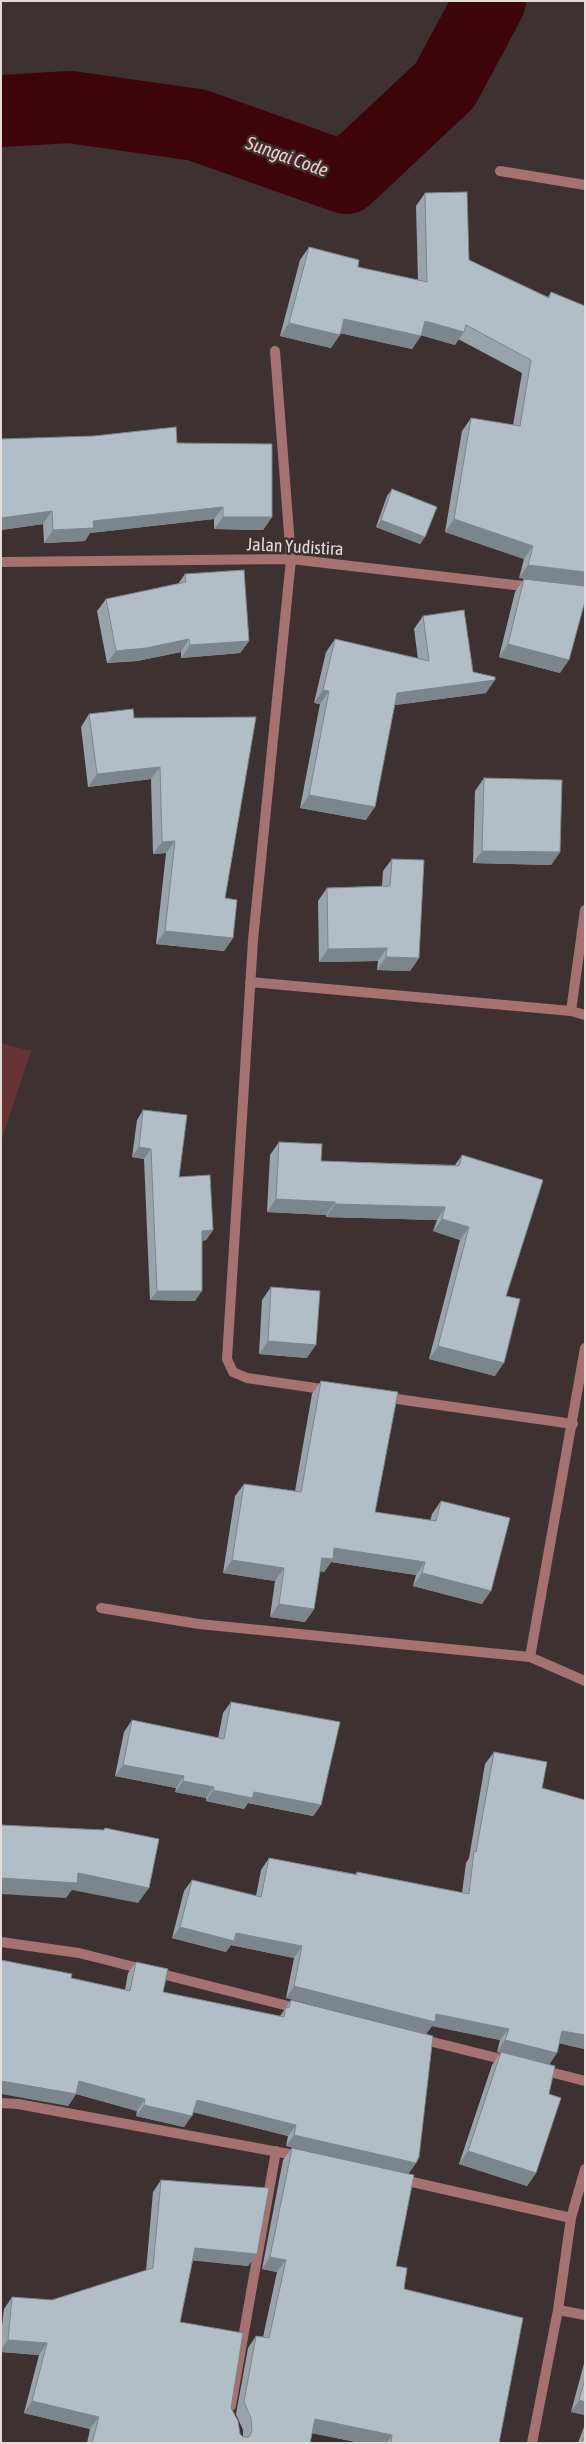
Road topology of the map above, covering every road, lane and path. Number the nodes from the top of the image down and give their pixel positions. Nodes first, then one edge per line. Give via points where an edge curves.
1 (500, 171) dead end
2 (585, 186) edge
3 (275, 351) dead end
4 (291, 559) junction
5 (1, 562) edge
6 (546, 589) edge
7 (585, 910) edge
8 (250, 982) junction
9 (571, 1011) junction
10 (585, 1015) edge
11 (585, 1348) edge
12 (336, 1391) edge
13 (375, 1396) edge
14 (573, 1424) junction
15 (100, 1608) dead end
16 (530, 1657) junction
17 (585, 1681) edge
18 (1, 1942) edge
19 (308, 2011) edge
20 (413, 2037) edge
21 (585, 2081) edge
22 (1, 2104) edge
23 (276, 2151) junction
24 (314, 2160) edge
25 (585, 2170) edge
26 (390, 2177) edge
27 (571, 2218) junction
28 (558, 2310) junction
29 (585, 2316) edge
30 (229, 2420) edge
31 (532, 2443) edge

1 - 2 street
3 - 4 street
4 - 5 street, Jalan Yudistira
4 - 6 street, Jalan Yudistira
4 - 8 street
7 - 9 street
8 - 9 street
8 - 12 street via 227,1359 233,1372 247,1378
9 - 10 street
11 - 14 street
13 - 14 street
14 - 16 street
15 - 16 street via 199,1624
16 - 17 street
18 - 19 street via 79,1952
20 - 21 street
22 - 23 street via 18,2104
23 - 24 street
23 - 30 street
25 - 27 street
26 - 27 street
27 - 28 street
28 - 29 street
28 - 31 street

